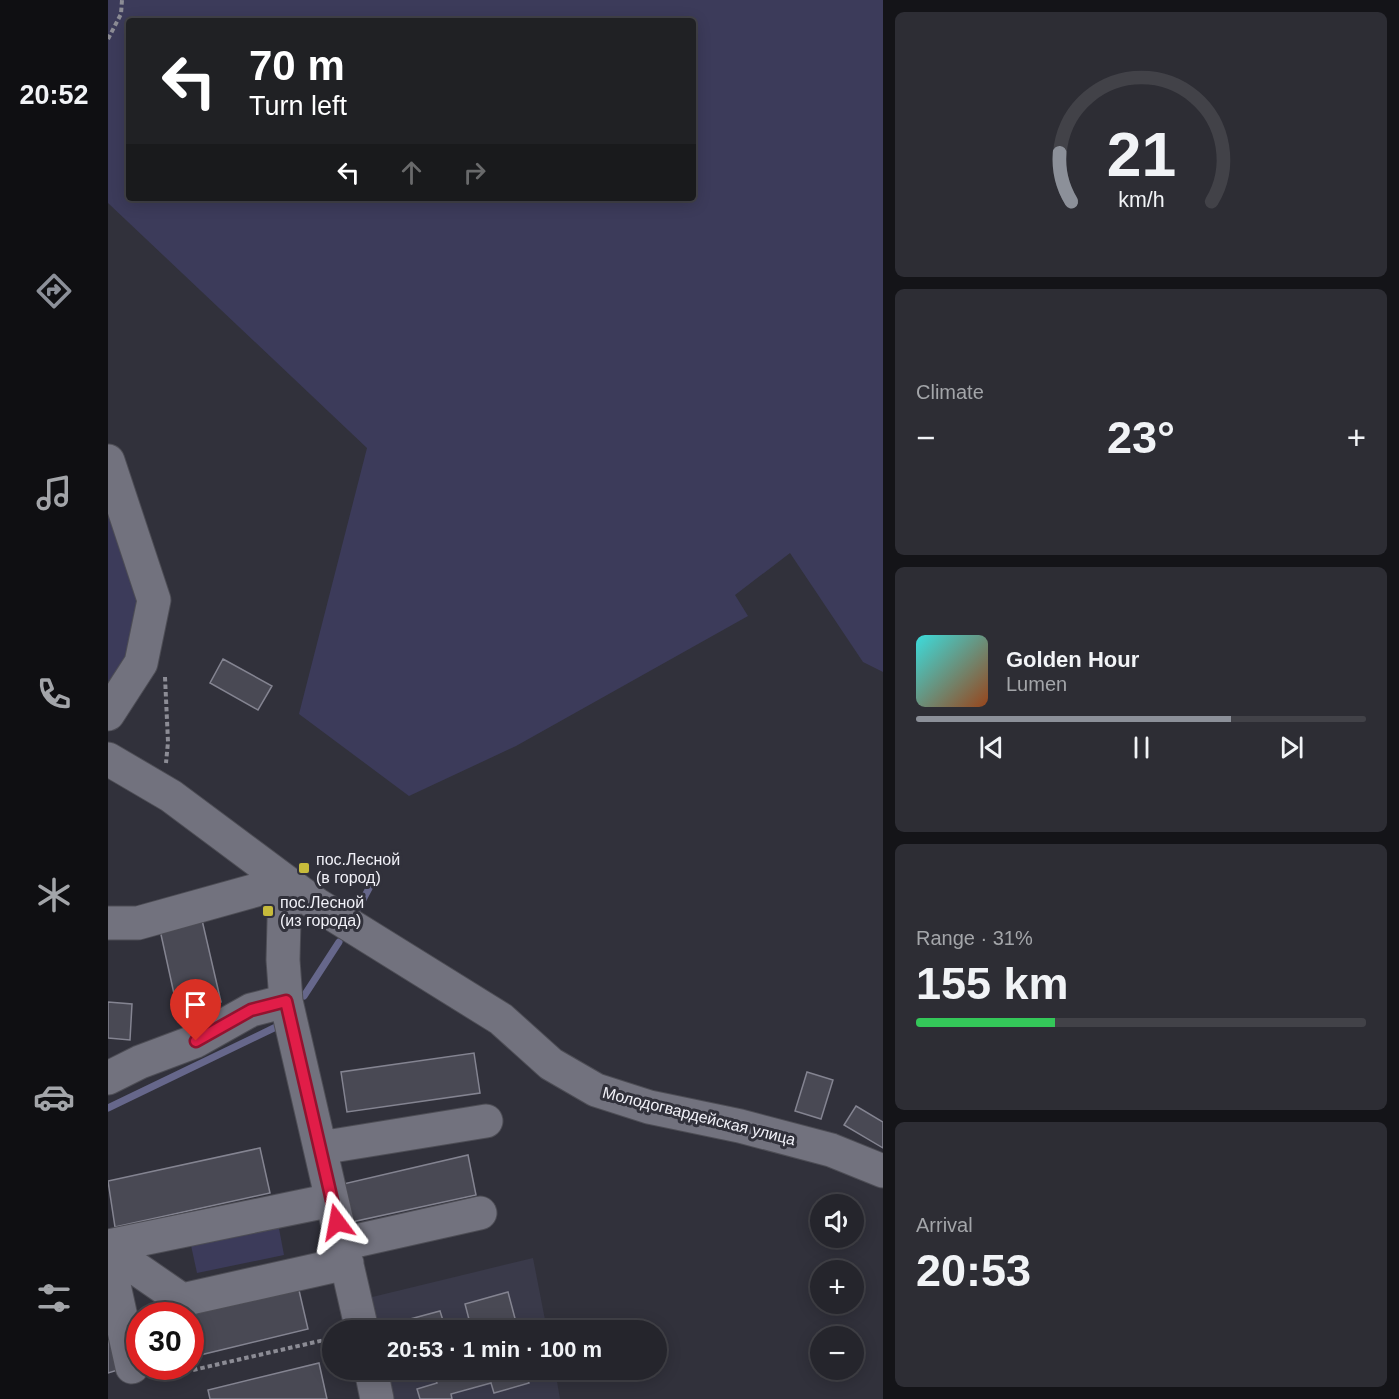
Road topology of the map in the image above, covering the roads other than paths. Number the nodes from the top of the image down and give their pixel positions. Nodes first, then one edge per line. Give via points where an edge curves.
1 (108, 461) edge
2 (108, 714) edge
3 (108, 759) edge
4 (285, 882) junction
5 (316, 904) junction
6 (286, 915) junction
7 (108, 923) edge
8 (286, 1001) junction
9 (108, 1078) edge
10 (486, 1121) dead end
11 (320, 1148) junction
12 (883, 1171) edge
13 (332, 1200) junction
14 (480, 1213) dead end
15 (108, 1248) edge
16 (344, 1253) junction
17 (108, 1258) edge
18 (360, 1320) edge
19 (126, 1340) edge
20 (373, 1380) edge
21 (378, 1399) edge

1 - 2 street via 154,600 141,663
3 - 4 street, Молодогвардейская улица via 162,791
4 - 5 street, Молодогвардейская улица
4 - 6 street
4 - 7 street via 138,923
5 - 6 street via 312,918 300,925
5 - 12 street, Молодогвардейская улица via 501,1019 551,1064 596,1090 649,1107 740,1125 831,1150
6 - 8 street
8 - 9 street via 251,1010 196,1041
8 - 11 street
10 - 11 street
11 - 13 street
13 - 15 street
13 - 16 street
14 - 16 street
15 - 16 street via 182,1300
16 - 18 street
17 - 19 street
20 - 21 street

